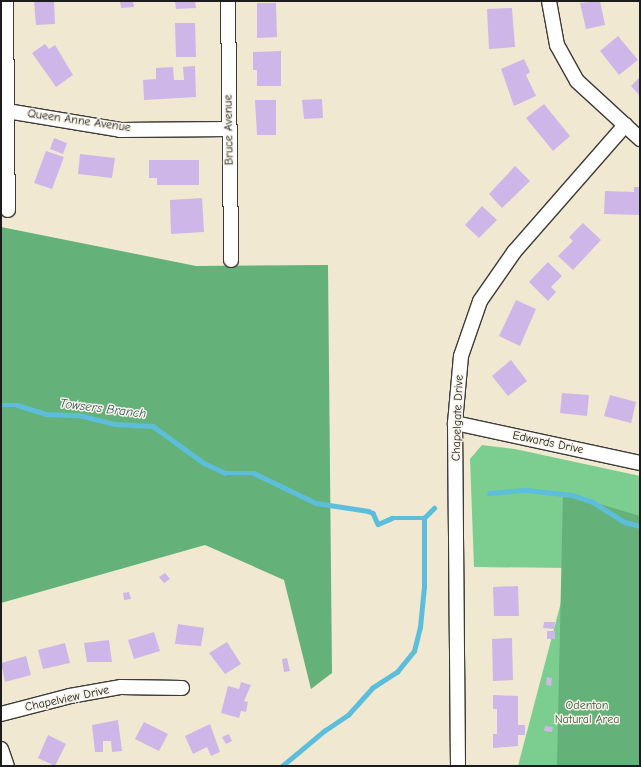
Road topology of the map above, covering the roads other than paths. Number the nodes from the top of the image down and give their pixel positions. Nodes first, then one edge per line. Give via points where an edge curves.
1 (6, 1) edge
2 (228, 1) edge
3 (549, 1) edge
4 (4, 110) edge
5 (625, 125) junction
6 (229, 129) junction
7 (640, 139) edge
8 (8, 210) dead end
9 (231, 260) dead end
10 (455, 423) junction
11 (640, 463) edge
12 (182, 688) dead end
13 (1, 714) edge
14 (1, 748) edge
15 (7, 766) edge
16 (458, 766) edge

1 - 4 street
2 - 6 street, Bruce Avenue
3 - 5 street via 557,45 577,81
4 - 6 street, Queen Anne Avenue via 120,130
4 - 8 street
5 - 7 street
5 - 10 street, Chapelgate Drive via 514,252 480,301 461,356
6 - 9 street, Bruce Avenue
10 - 11 street, Edwards Drive
10 - 16 street, Chapelgate Drive
12 - 13 street, Chapelview Drive via 121,687 70,696
14 - 15 street

